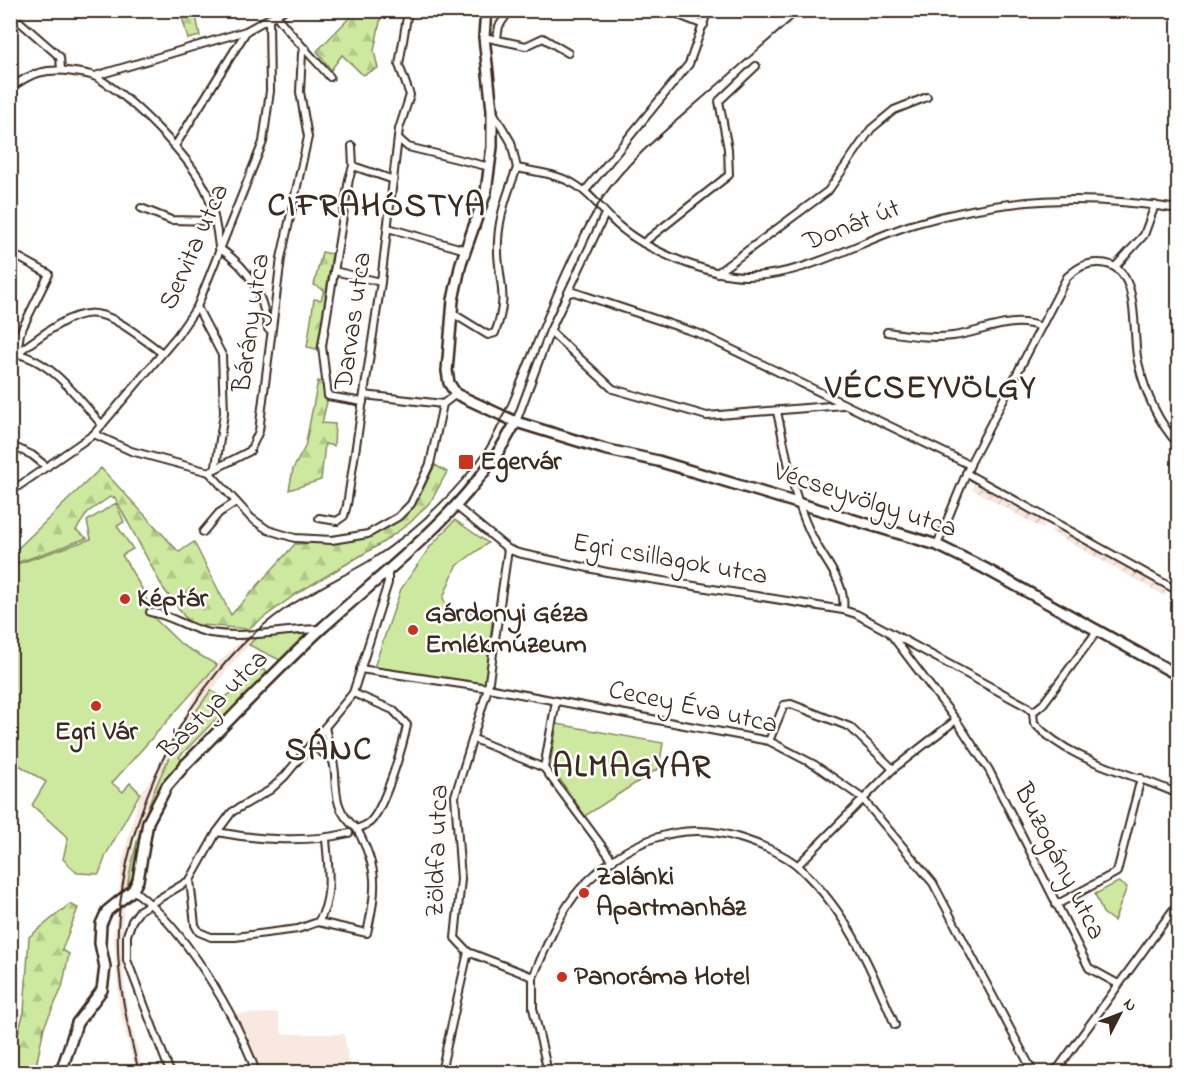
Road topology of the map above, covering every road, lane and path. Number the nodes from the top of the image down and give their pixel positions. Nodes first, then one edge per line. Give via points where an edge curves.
1 (486, 10) edge
2 (510, 10) edge
3 (673, 10) edge
4 (708, 10) edge
5 (280, 13) edge
6 (407, 17) dead end
7 (268, 20) junction
8 (20, 22) dead end
9 (704, 25) junction
10 (246, 31) junction
11 (484, 37) junction
12 (497, 38) junction
13 (306, 50) junction
14 (568, 54) dead end
15 (756, 66) dead end
16 (61, 70) junction
17 (95, 76) junction
18 (330, 77) dead end
19 (10, 89) edge
20 (927, 97) dead end
21 (492, 110) junction
22 (399, 139) junction
23 (175, 146) junction
24 (352, 146) dead end
25 (353, 166) junction
26 (490, 167) junction
27 (517, 168) junction
28 (394, 180) junction
29 (585, 192) junction
30 (1155, 205) junction
31 (141, 208) dead end
32 (1179, 209) edge
33 (605, 214) junction
34 (215, 221) junction
35 (388, 228) junction
36 (643, 243) junction
37 (219, 248) junction
38 (466, 250) junction
39 (20, 258) dead end
40 (1115, 267) junction
41 (334, 271) junction
42 (716, 273) junction
43 (381, 282) junction
44 (568, 293) junction
45 (197, 307) junction
46 (452, 313) junction
47 (1041, 327) junction
48 (550, 331) junction
49 (887, 332) dead end
50 (269, 335) junction
51 (14, 353) edge
52 (162, 353) junction
53 (456, 394) junction
54 (364, 398) junction
55 (443, 404) junction
56 (843, 405) junction
57 (777, 412) junction
58 (516, 423) junction
59 (102, 425) junction
60 (94, 434) junction
61 (1179, 444) edge
62 (10, 445) edge
63 (970, 465) junction
64 (47, 466) junction
65 (216, 466) junction
66 (209, 472) junction
67 (966, 473) junction
68 (10, 492) edge
69 (236, 502) junction
70 (798, 502) junction
71 (457, 507) junction
72 (319, 518) dead end
73 (203, 532) dead end
74 (937, 545) junction
75 (508, 549) junction
76 (388, 573) junction
77 (1179, 591) edge
78 (843, 610) junction
79 (150, 612) dead end
80 (321, 629) junction
81 (888, 630) junction
82 (1098, 630) junction
83 (360, 669) junction
84 (1179, 675) edge
85 (488, 688) junction
86 (353, 693) junction
87 (556, 701) junction
88 (1034, 712) junction
89 (956, 720) junction
90 (325, 727) junction
91 (474, 739) junction
92 (769, 741) junction
93 (311, 744) junction
94 (975, 747) joint
95 (332, 761) junction
96 (544, 768) junction
97 (893, 769) junction
98 (1141, 778) junction
99 (1179, 794) edge
100 (862, 798) junction
101 (357, 829) junction
102 (217, 832) junction
103 (349, 833) dead end
104 (326, 838) junction
105 (613, 861) junction
106 (798, 865) junction
107 (190, 880) junction
108 (132, 890) junction
109 (1179, 903) edge
110 (151, 904) junction
111 (1056, 905) junction
112 (318, 922) junction
113 (468, 952) junction
114 (533, 977) junction
115 (1118, 984) junction
116 (895, 1025) dead end
117 (61, 1072) edge
118 (170, 1072) edge
119 (256, 1072) edge
120 (441, 1072) edge
121 (548, 1072) edge
122 (1032, 1072) edge
123 (1050, 1072) edge

1 - 11 main road
2 - 12 street via 499,26
3 - 9 street
4 - 9 street
5 - 7 street
5 - 13 street via 288,32
6 - 22 street, Darvas utca via 399,65 410,95
7 - 10 street
7 - 37 street, Servita utca via 270,91 263,142
8 - 16 street via 60,57
9 - 29 street via 689,64
10 - 17 street
10 - 23 street
11 - 12 street
11 - 21 main road
12 - 14 street via 526,46 543,38
13 - 18 street
13 - 50 street, Bárány utca via 302,53 300,92 308,137
15 - 36 street via 720,101 729,175
16 - 17 street
16 - 19 street via 30,75
17 - 23 street
20 - 42 street via 886,116 871,129 828,191
21 - 26 main road
21 - 27 street via 511,142
22 - 26 street via 408,147
22 - 28 street, Darvas utca
23 - 34 street via 206,191
24 - 25 street
25 - 28 street
25 - 41 street
26 - 38 main road
27 - 29 street, Donát út via 557,176
27 - 46 street via 501,213 498,256 504,305 495,333 488,335
28 - 35 street, Darvas utca
29 - 33 street, Donát út
30 - 32 street, Donát út
30 - 40 street via 1144,235
30 - 42 street, Donát út via 1044,198 963,211 913,224 790,272 744,276
31 - 34 street via 171,220
33 - 36 street, Donát út
33 - 44 street
34 - 37 street
35 - 38 street
35 - 43 street, Darvas utca
36 - 42 street, Donát út
37 - 45 street, Servita utca
37 - 50 street via 238,260 250,274
38 - 46 main road
39 - 51 street via 50,274
40 - 47 street via 1098,262 1074,270
40 - 61 street via 1131,290 1136,352 1150,402
41 - 43 street
41 - 54 street via 322,346 328,396
43 - 54 street, Darvas utca
44 - 48 street
44 - 56 street via 700,334
45 - 52 street, Servita utca
45 - 65 street via 222,355 224,412
46 - 53 main road via 447,371
47 - 49 street via 1016,321 952,336
47 - 63 street
48 - 57 street via 613,388 707,417
48 - 58 street
50 - 65 street, Bárány utca via 254,446 236,459
51 - 52 street via 68,319 95,312 110,316
51 - 59 street via 49,370
52 - 59 street, Servita utca
53 - 55 street
53 - 58 main road, Vécseyvölgy utca
54 - 55 street
54 - 72 street, Darvas utca via 344,516 337,521
55 - 69 street via 439,435 422,486 398,517 368,534 332,540 296,538 268,530
56 - 57 street
56 - 63 street
57 - 70 street
58 - 70 main road, Vécseyvölgy utca
58 - 71 main road, Bástya utca
59 - 60 street, Servita utca
60 - 64 street, Servita utca
60 - 66 street via 131,451
62 - 64 street
63 - 67 street
64 - 68 street, Servita utca
65 - 66 street, Bárány utca
66 - 69 street
67 - 74 street
67 - 77 street
69 - 73 street via 219,513
70 - 74 main road, Vécseyvölgy utca
70 - 78 street via 813,538 842,587
71 - 75 street, Egri csillagok utca
71 - 76 main road, Bástya utca
74 - 82 main road, Vécseyvölgy utca
75 - 78 street, Egri csillagok utca via 607,572
75 - 85 street, Zöldfa utca
76 - 80 main road, Bástya utca
76 - 83 street
78 - 81 street, Egri csillagok utca
79 - 80 street via 213,633
80 - 108 main road, Bástya utca via 167,786 148,822 138,880
81 - 88 street, Egri csillagok utca
81 - 89 street, Egri csillagok utca
82 - 84 main road, Vécseyvölgy utca
82 - 88 street
83 - 85 street, Cecey Éva utca
83 - 86 street
85 - 87 street, Cecey Éva utca
85 - 91 street, Zöldfa utca
86 - 90 street
86 - 101 street via 393,710 407,725 380,807 369,823
87 - 92 street, Cecey Éva utca
87 - 96 street
88 - 98 street, Egri csillagok utca via 1034,723 1072,754
89 - 94 street, Egri csillagok utca
89 - 97 street
90 - 93 street
90 - 95 street
91 - 96 street
91 - 113 street, Zöldfa utca via 455,796 461,879 456,938
92 - 97 street via 784,705 791,704 850,727
92 - 100 street, Cecey Éva utca via 815,765
93 - 95 street
93 - 102 street via 285,776 270,790 232,812
94 - 111 street, Buzogány utca
95 - 101 street via 337,804
96 - 105 street
97 - 100 street
98 - 99 street, Egri csillagok utca
98 - 111 street via 1117,872
100 - 106 street
100 - 122 street, Cecey Éva utca via 933,883
101 - 112 street via 372,859 376,878 367,933
102 - 104 street via 252,839
102 - 107 street
103 - 104 street
104 - 112 street via 328,891
105 - 106 street via 638,844 663,834 699,829 753,842
105 - 114 street via 580,890 557,924
106 - 116 street via 856,936
107 - 110 street
107 - 112 street via 195,925 199,932 211,937 298,929
108 - 110 street
108 - 117 main road via 107,911 100,931 105,968 102,990 77,1023
109 - 115 street
110 - 118 street via 132,921 127,960
110 - 119 street via 213,986 242,1037
111 - 115 street, Buzogány utca via 1089,968
113 - 114 street, Zöldfa utca
113 - 120 street
114 - 121 street via 533,1008
115 - 123 street via 1059,1067

